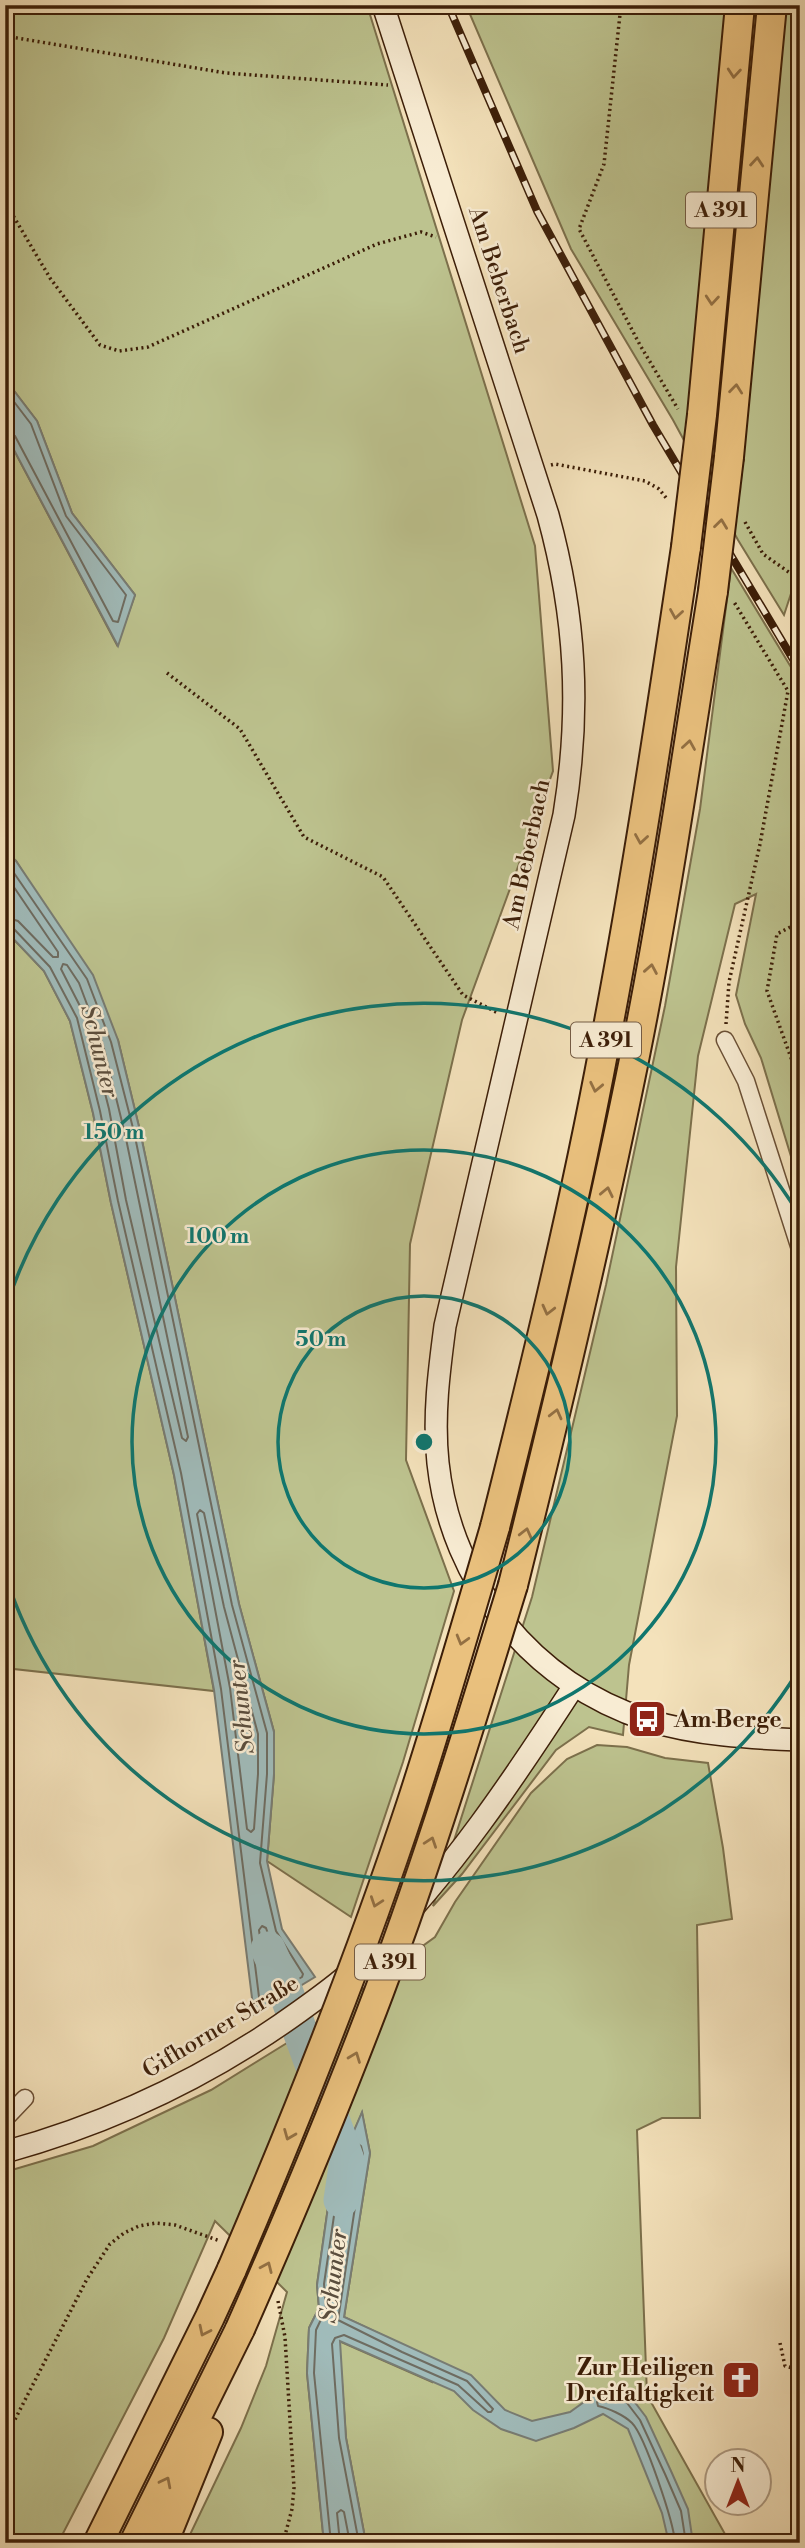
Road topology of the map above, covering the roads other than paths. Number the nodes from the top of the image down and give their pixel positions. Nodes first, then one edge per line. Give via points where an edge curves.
1 (383, 5) edge
2 (740, 5) edge
3 (772, 5) edge
4 (725, 1041) road end
5 (800, 1249) edge
6 (574, 1686) junction
7 (800, 1740) edge
8 (25, 2098) dead end
9 (5, 2119) edge
10 (5, 2152) edge
11 (240, 2329) junction
12 (98, 2543) edge
13 (134, 2543) edge
14 (163, 2543) edge

1 - 6 main road, Am Beberbach via 558,549 571,618 575,734 569,788 446,1326 437,1394 438,1462 458,1546 499,1618 534,1655
2 -> 12 highway, A 391, bridge via 702,415 649,793 604,1050 557,1275 495,1527 414,1794 314,2072 211,2318
11 -> 3 highway, A 391, bridge via 310,2170 380,1990 441,1814 513,1586 588,1279 633,1067 722,593 729,457
4 - 5 street via 746,1081
6 - 7 main road, Am Beberbach via 665,1725 731,1736
6 - 10 main road, Gifhorner Straße, bridge via 489,1815 444,1872 372,1953 314,2001 243,2049 166,2092 56,2137
8 - 9 street
13 -> 11 highway, A 391
11 - 14 highway via 206,2440

